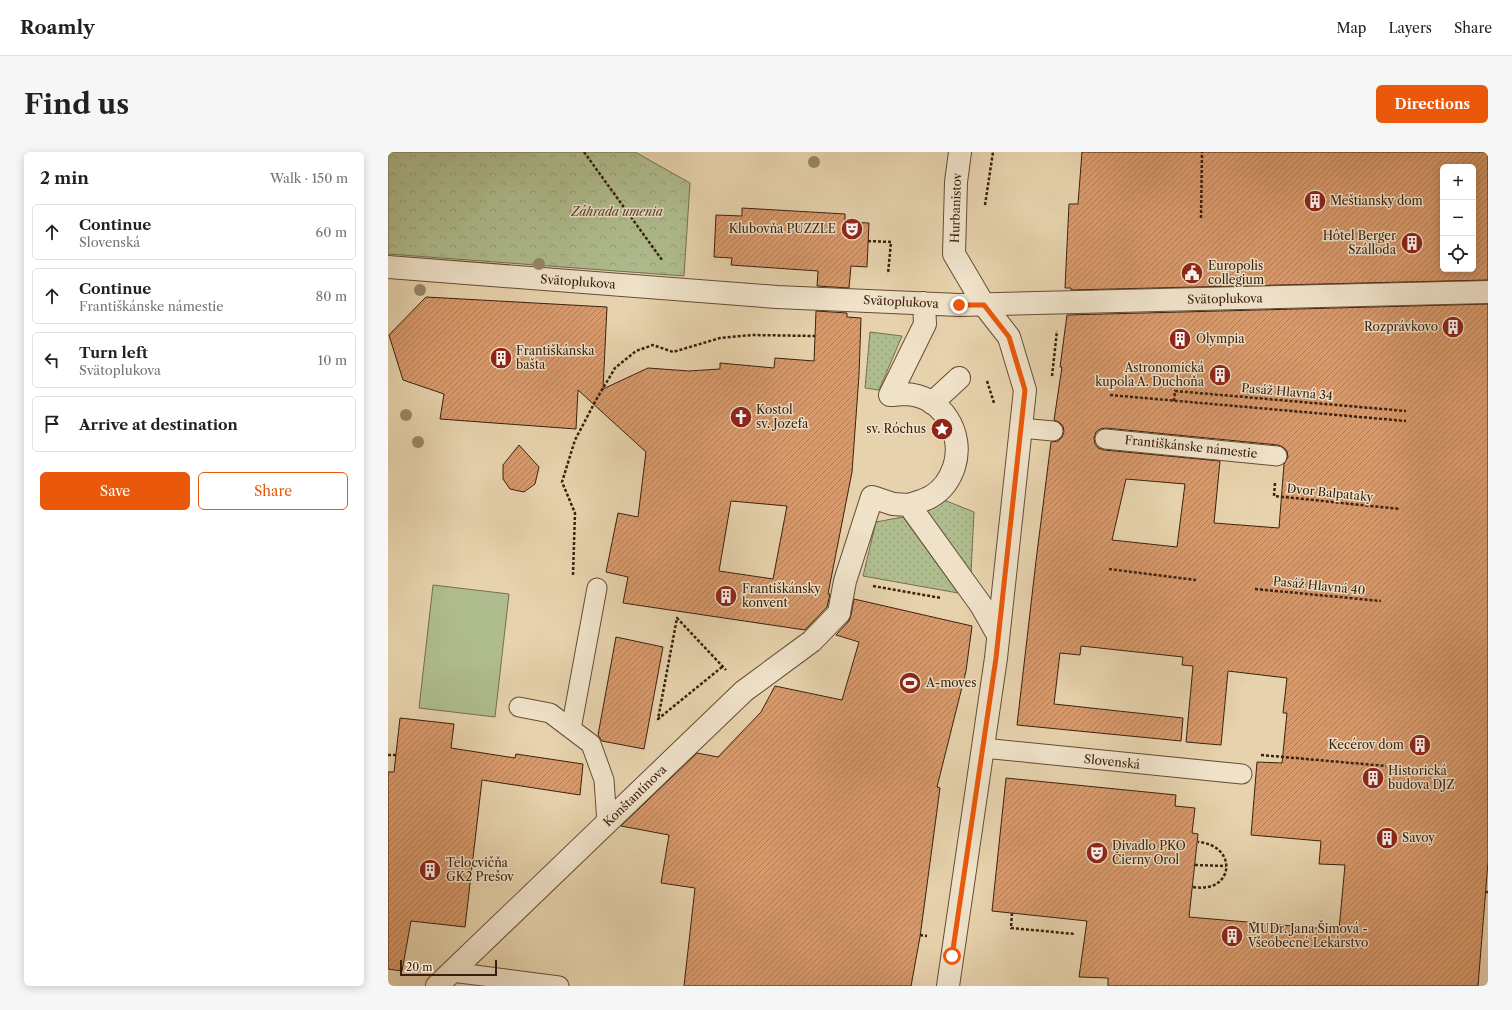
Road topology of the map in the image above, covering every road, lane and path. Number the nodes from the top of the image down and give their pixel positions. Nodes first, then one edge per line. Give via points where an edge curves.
1 (584, 152) edge
2 (960, 152) edge
3 (993, 152) edge
4 (1202, 152) edge
5 (985, 206) dead end
6 (1201, 218) dead end
7 (868, 241) dead end
8 (388, 266) edge
9 (683, 290) junction
10 (1488, 292) edge
11 (887, 301) junction
12 (924, 303) junction
13 (984, 305) junction
14 (815, 336) dead end
15 (959, 378) dead end
16 (1110, 395) dead end
17 (1174, 401) junction
18 (932, 403) junction
19 (1406, 411) dead end
20 (1406, 421) dead end
21 (1021, 428) junction
22 (1053, 431) dead end
23 (1105, 439) dead end
24 (1277, 456) joint
25 (908, 505) junction
26 (1400, 510) dead end
27 (1108, 569) dead end
28 (573, 580) dead end
29 (1196, 580) dead end
30 (845, 581) junction
31 (597, 588) dead end
32 (1255, 588) dead end
33 (925, 595) dead end
34 (1381, 601) dead end
35 (998, 635) junction
36 (722, 667) junction
37 (727, 671) dead end
38 (519, 707) dead end
39 (571, 729) junction
40 (983, 748) junction
41 (388, 755) edge
42 (396, 755) dead end
43 (1386, 766) dead end
44 (1242, 774) joint
45 (607, 823) junction
46 (1198, 842) dead end
47 (1195, 865) dead end
48 (1226, 866) junction
49 (1193, 887) dead end
50 (1012, 913) dead end
51 (1075, 934) dead end
52 (445, 979) edge
53 (559, 986) edge
54 (948, 986) edge

1 - 9 path
2 - 13 street, Hurbanistov via 956,182 954,254
3 - 5 path
4 - 6 path
7 - 11 path via 891,242
8 - 9 street, Svätoplukova
9 - 11 street, Svätoplukova
10 - 13 street, Svätoplukova
11 - 12 street, Svätoplukova
12 - 13 street, Svätoplukova
12 - 18 street via 925,324 890,395 913,395
13 - 21 street via 1009,337 1025,390
14 - 28 path via 752,335 720,338 673,352 652,344 636,351 615,368 575,440 562,482 575,513
15 - 18 street
16 - 17 path, Pasáž Hlavná 34
17 - 19 path, Pasáž Hlavná 34 via 1175,391
17 - 20 path, Pasáž Hlavná 34
18 - 25 street via 949,420 955,432 956,459 951,475 940,490 924,501
21 - 22 lane
21 - 35 street
23 - 24 lane, Františkánske námestie
24 - 26 path, Dvor Balpataky via 1274,496
25 - 30 street via 893,504 872,497
25 - 35 street via 981,605
27 - 29 path
30 - 33 path
30 - 45 street, Konštantínova via 839,613 812,641 744,691
31 - 39 lane
32 - 34 path, Pasáž Hlavná 40
35 - 40 street
36 - 36 path via 677,618 658,719 687,695
36 - 37 path
38 - 39 lane via 550,713
39 - 45 lane via 591,744 604,780
40 - 44 lane, Slovenská
40 - 54 street
41 - 42 path
43 - 44 path via 1244,754
45 - 52 street, Konštantínova
46 - 48 path via 1205,842 1218,849
47 - 48 path
48 - 49 path via 1224,876 1216,885 1208,888
50 - 51 path via 1011,928
52 - 53 lane

